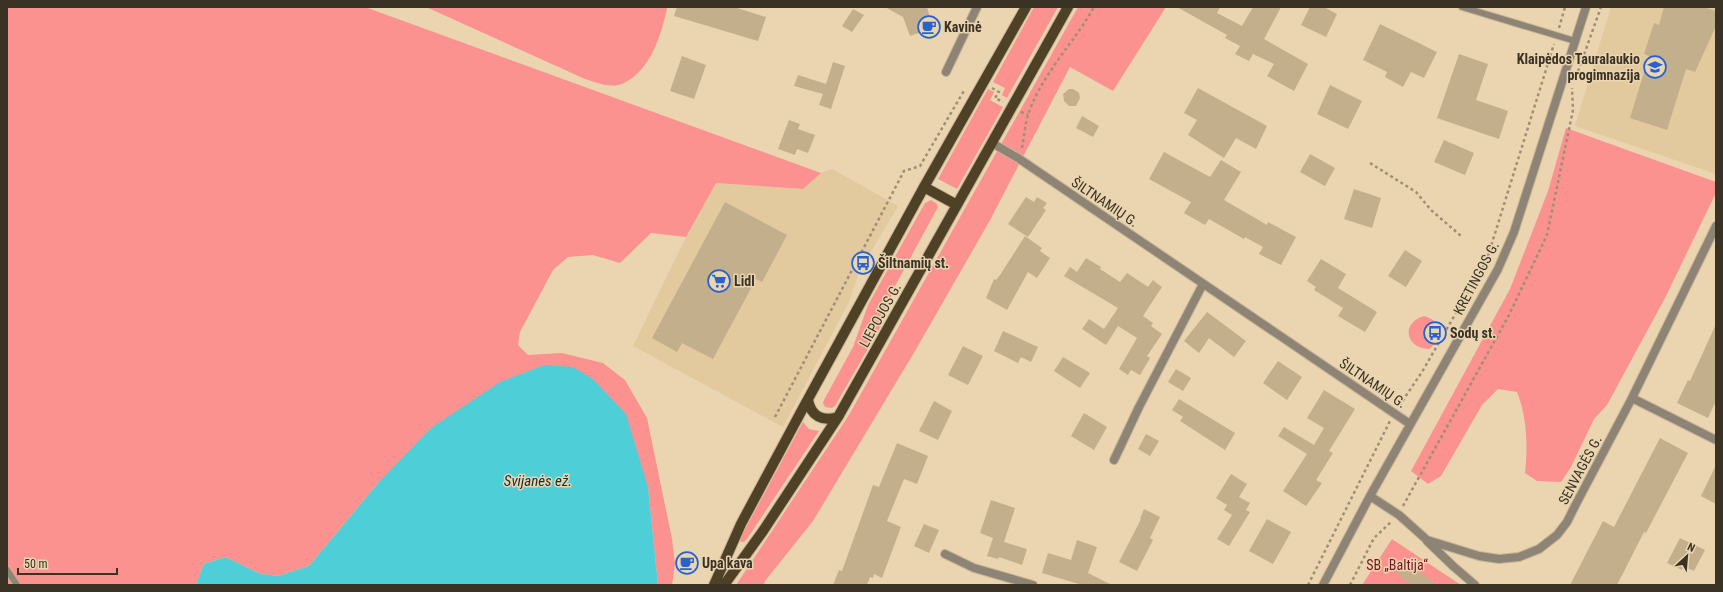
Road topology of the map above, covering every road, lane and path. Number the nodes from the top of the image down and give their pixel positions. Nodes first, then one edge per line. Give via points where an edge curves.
1 (976, 7) edge
2 (1026, 7) edge
3 (1068, 7) edge
4 (1094, 7) edge
5 (1462, 7) edge
6 (1565, 7) edge
7 (1586, 7) edge
8 (1601, 7) edge
9 (1557, 35) junction
10 (1575, 41) junction
11 (946, 72) dead end
12 (983, 83) junction
13 (968, 84) dead end
14 (1012, 107) junction
15 (1028, 115) junction
16 (992, 143) junction
17 (1018, 158) junction
18 (1370, 163) dead end
19 (924, 187) junction
20 (957, 205) junction
21 (1716, 226) edge
22 (1461, 236) dead end
23 (1203, 284) junction
24 (1632, 398) junction
25 (808, 400) junction
26 (1394, 413) junction
27 (775, 417) dead end
28 (838, 418) junction
29 (1410, 424) junction
30 (1716, 440) edge
31 (1114, 460) dead end
32 (1370, 496) junction
33 (1399, 515) junction
34 (1427, 540) junction
35 (945, 554) dead end
36 (7, 570) edge
37 (17, 585) edge
38 (714, 585) edge
39 (724, 585) edge
40 (1033, 585) edge
41 (1308, 585) edge
42 (1323, 585) edge
43 (1350, 585) edge
44 (1475, 585) edge

1 - 11 street
2 - 12 main road, LIEPOJOS G.
3 - 14 main road, LIEPOJOS G.
4 - 15 path via 1042,86
5 - 9 lane
6 - 9 path
7 - 10 street, KRETINGOS G.
8 - 33 path via 1572,89 1573,110 1547,236 1509,315
9 - 10 lane
9 - 26 path via 1487,259 1422,372
10 - 29 street, KRETINGOS G. via 1514,232 1501,263
12 - 14 path via 999,92 995,98
12 - 19 main road, LIEPOJOS G.
13 - 27 path via 920,166 904,171
14 - 15 path
14 - 16 main road, LIEPOJOS G.
15 - 17 path
16 - 17 street, ŠILTNAMIŲ G.
16 - 20 main road, LIEPOJOS G.
17 - 23 street, ŠILTNAMIŲ G.
18 - 22 path via 1416,192 1431,210
19 - 20 main road
19 - 25 main road, LIEPOJOS G.
20 - 28 main road, LIEPOJOS G.
21 - 24 street, SENVAGĖS G.
23 - 26 street, ŠILTNAMIŲ G.
23 - 31 street
24 - 30 street
24 - 34 street, SENVAGĖS G. via 1567,522 1557,536 1539,549 1519,557 1499,559 1479,556
25 - 28 main road via 814,415 822,419
25 - 38 main road, LIEPOJOS G. via 741,524
26 - 29 street, ŠILTNAMIŲ G.
26 - 41 path
28 - 39 main road, LIEPOJOS G.
29 - 32 street, KRETINGOS G.
32 - 33 street, SENVAGĖS G.
32 - 42 street, KRETINGOS G.
33 - 34 street, SENVAGĖS G.
33 - 43 path via 1374,538
34 - 44 street
35 - 40 street via 974,568
36 - 37 lane

